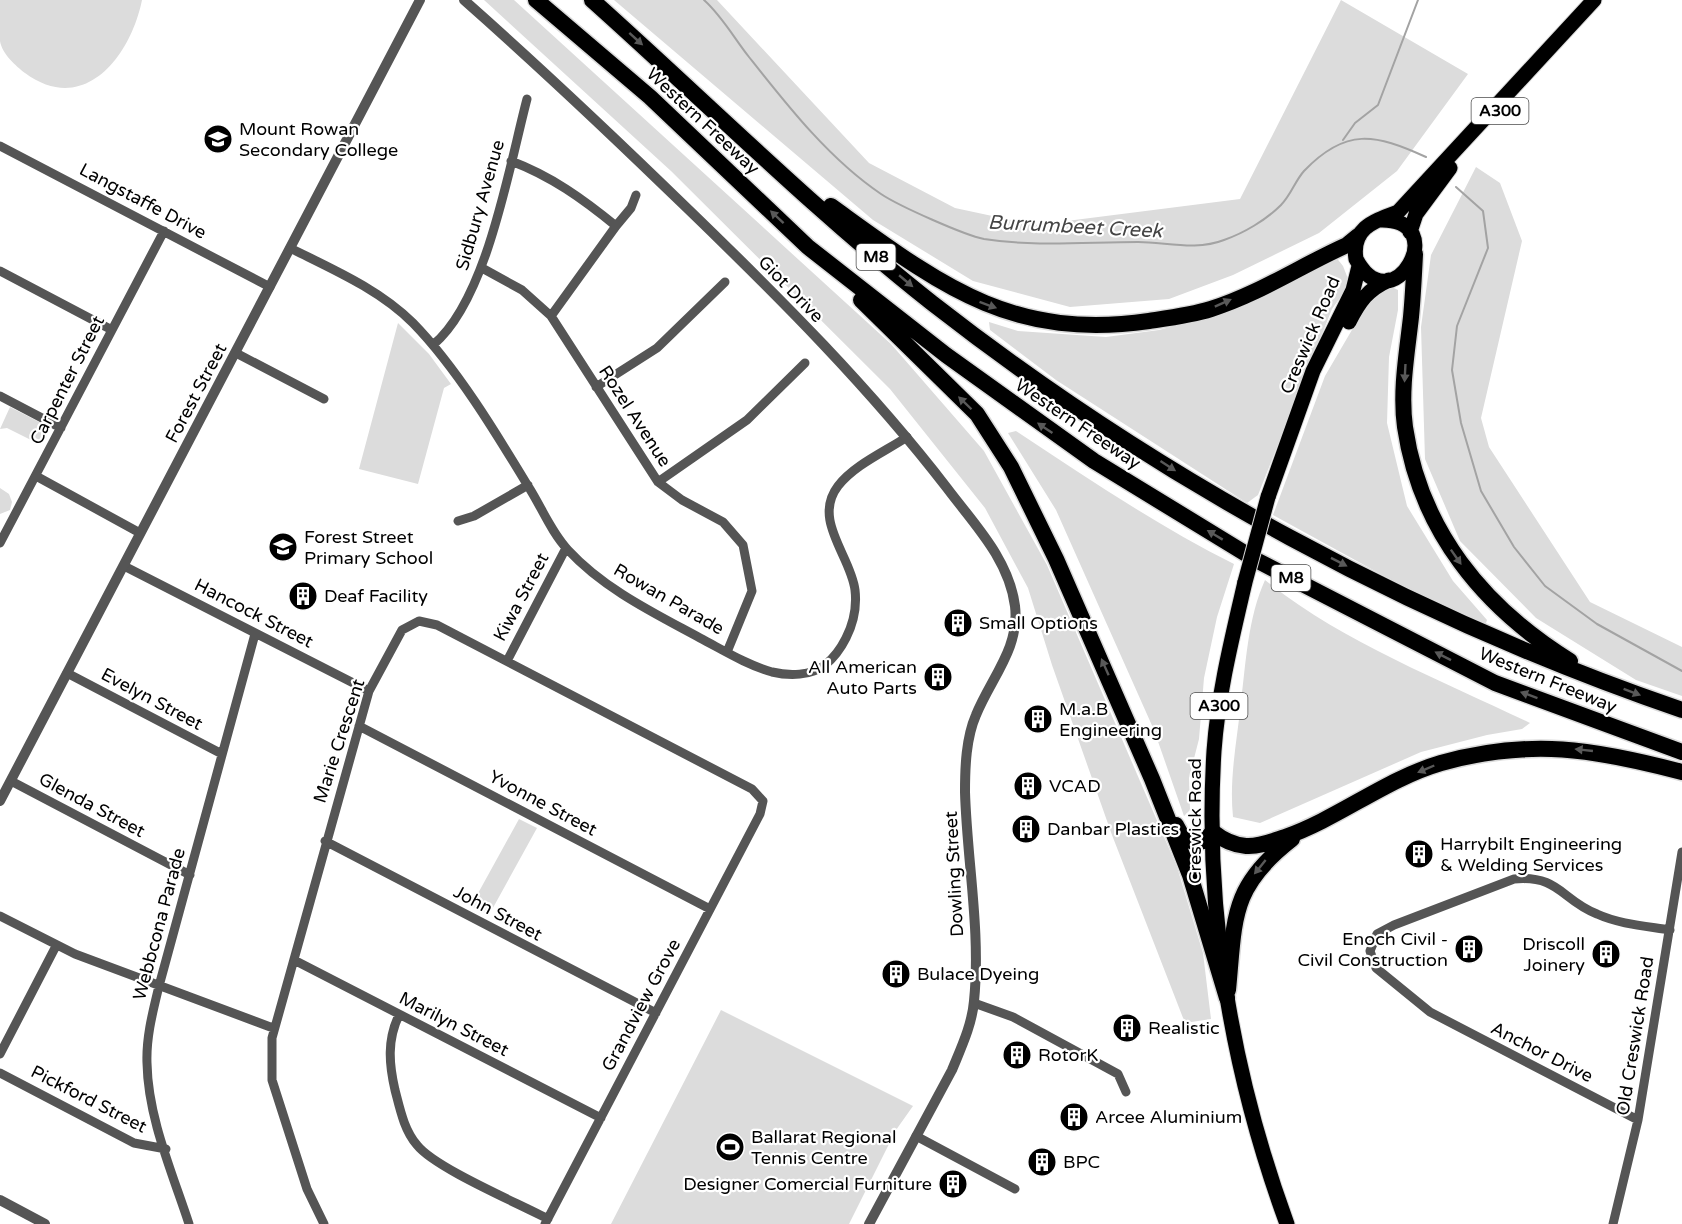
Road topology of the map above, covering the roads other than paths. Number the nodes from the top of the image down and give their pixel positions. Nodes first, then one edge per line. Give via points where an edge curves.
1 (420, 0) edge
2 (464, 0) edge
3 (536, 0) edge
4 (592, 0) edge
5 (1594, 0) edge
6 (1605, 0) edge
7 (527, 99) dead end
8 (0, 146) edge
9 (765, 158) junction
10 (511, 161) junction
11 (636, 195) dead end
12 (1378, 220) junction
13 (616, 226) junction
14 (164, 231) junction
15 (1410, 232) junction
16 (1358, 236) junction
17 (808, 247) junction
18 (290, 248) junction
19 (1415, 254) junction
20 (1359, 266) junction
21 (482, 268) junction
22 (0, 271) edge
23 (1389, 280) junction
24 (725, 282) dead end
25 (270, 286) junction
26 (551, 316) junction
27 (112, 330) junction
28 (433, 345) junction
29 (236, 353) junction
30 (805, 363) dead end
31 (596, 387) junction
32 (0, 396) edge
33 (324, 399) dead end
34 (1296, 420) junction
35 (61, 428) junction
36 (907, 437) junction
37 (36, 476) junction
38 (658, 482) junction
39 (528, 485) junction
40 (0, 520) edge
41 (458, 521) dead end
42 (9, 525) junction
43 (140, 533) junction
44 (0, 543) edge
45 (566, 548) junction
46 (124, 566) junction
47 (255, 634) junction
48 (1010, 651) joint
49 (727, 652) junction
50 (507, 661) junction
51 (67, 674) junction
52 (1601, 681) junction
53 (369, 691) junction
54 (1682, 710) edge
55 (359, 726) junction
56 (1682, 752) edge
57 (222, 754) junction
58 (1682, 772) edge
59 (1152, 778) junction
60 (10, 781) junction
61 (773, 798) dead end
62 (0, 801) edge
63 (762, 801) junction
64 (1305, 830) junction
65 (1213, 832) junction
66 (325, 841) junction
67 (1682, 852) edge
68 (190, 875) junction
69 (710, 909) junction
70 (0, 916) edge
71 (1670, 930) junction
72 (56, 946) junction
73 (294, 960) junction
74 (159, 986) junction
75 (1227, 998) junction
76 (974, 1003) junction
77 (656, 1013) junction
78 (399, 1015) junction
79 (273, 1028) junction
80 (0, 1054) edge
81 (0, 1073) edge
82 (1126, 1092) dead end
83 (601, 1118) junction
84 (1638, 1120) junction
85 (916, 1136) junction
86 (166, 1149) junction
87 (1015, 1189) dead end
88 (0, 1200) edge
89 (32, 1221) edge
90 (547, 1221) edge
91 (45, 1224) edge
92 (189, 1224) edge
93 (324, 1224) edge
94 (869, 1224) edge
95 (1287, 1224) edge
96 (1613, 1224) edge

1 - 18 street, Forest Street
2 - 36 street, Giot Drive via 625,147 760,279
17 -> 3 highway, Western Freeway / M8 via 650,97
4 -> 9 highway, Western Freeway / M8
5 - 12 highway, A300 via 1398,212
6 - 15 highway, A300 via 1460,154 1416,214
7 - 10 street, Sidbury Avenue
8 - 14 street, Langstaffe Drive
9 -> 16 highway via 932,276 976,301 1023,318 1074,326 1122,325 1212,309 1347,245
9 -> 52 highway, Western Freeway / M8 via 933,303 1049,388 1188,479 1394,590 1517,649
10 - 13 street via 540,171
10 - 21 street, Sidbury Avenue
11 - 13 street
12 - 15 highway via 1398,222
12 - 16 highway, A300 via 1369,223
13 - 26 street
14 - 25 street, Langstaffe Drive
14 - 27 street, Carpenter Street
15 - 19 highway
16 - 20 highway, A300 via 1354,249
56 -> 17 highway, Western Freeway / M8 via 1495,683 1256,560 1031,418
59 -> 17 highway via 1056,559 1000,449 977,414
18 - 25 street, Forest Street
18 - 28 street, Rowan Parade via 383,299
19 - 23 highway, A300 via 1407,271
19 -> 52 highway via 1404,372 1404,425 1415,473 1434,521 1456,559 1500,610 1539,642
20 - 23 highway via 1369,276
20 - 34 highway, Creswick Road / A300 via 1353,291 1313,371
21 - 26 street, Rozel Avenue via 522,290
21 - 28 street, Sidbury Avenue via 449,332
22 - 27 street
23 - 34 highway, Creswick Road / A300 via 1376,285 1361,299
24 - 31 street via 657,348
25 - 29 street, Forest Street
26 - 31 street, Rozel Avenue
27 - 35 street, Carpenter Street
28 - 39 street, Rowan Parade
29 - 33 street
29 - 43 street, Forest Street
30 - 38 street via 747,420
31 - 38 street, Rozel Avenue
32 - 35 street
34 - 65 highway, Creswick Road / A300, bridge via 1268,497 1221,690 1214,752
35 - 37 street, Carpenter Street
36 - 48 street, Giot Drive via 1001,560 1016,609
36 - 49 street, Rowan Parade via 837,487 829,508 831,529 855,587 856,614 840,651 824,666 792,675 752,665
37 - 42 street, Carpenter Street
37 - 43 street
38 - 49 street, Rozel Avenue via 723,522 742,545 752,591
39 - 41 street
39 - 45 street, Rowan Parade
40 - 42 street
42 - 44 street, Carpenter Street
43 - 46 street, Forest Street
45 - 49 street, Rowan Parade via 588,570 635,603
45 - 50 street, Kiwa Street
46 - 47 street, Hancock Street
46 - 51 street, Forest Street
47 - 53 street, Hancock Street
47 - 57 street, Webbcona Parade
48 - 76 street, Dowling Street via 975,717 967,745 965,789 975,947
50 - 53 street, Marie Crescent via 437,625 416,622 399,635
50 - 63 street, Marie Crescent via 752,789
51 - 57 street, Evelyn Street
51 - 60 street, Forest Street
52 -> 54 highway, Western Freeway / M8
53 - 55 street, Marie Crescent
55 - 66 street, Marie Crescent
55 - 69 street, Yvonne Street
57 - 68 street, Webbcona Parade
58 -> 64 highway via 1580,749 1527,747 1482,752 1438,764 1399,781
59 - 65 highway via 1182,836 1200,843
59 - 75 highway via 1190,875
60 - 62 street, Forest Street
60 - 68 street, Glenda Street
61 - 63 street
63 - 69 street, Grandview Grove via 760,814
64 - 65 highway via 1266,844 1247,846 1228,842
64 -> 75 highway via 1268,858 1240,896
65 - 75 highway, Creswick Road / A300 via 1214,894
66 - 73 street, Marie Crescent
66 - 77 street, John Street
67 - 71 street, Old Creswick Road
68 - 74 street, Webbcona Parade
69 - 77 street, Grandview Grove
70 - 72 street
71 - 84 street, Old Creswick Road
71 - 84 street, Anchor Drive via 1599,916 1583,909 1551,883 1533,877 1514,879 1394,925 1377,934 1370,951 1376,968 1430,1012
72 - 74 street
72 - 80 street
73 - 78 street, Marilyn Street
73 - 79 street, Marie Crescent
74 - 79 street
74 - 86 street, Webbcona Parade via 149,1030 147,1063 152,1106
75 - 95 highway, Creswick Road / A300 via 1252,1116
76 - 82 street via 1014,1017 1118,1074
76 - 85 street, Dowling Street via 952,1070
77 - 83 street, Grandview Grove
78 - 83 street, Marilyn Street
78 - 90 street via 393,1028 389,1060 402,1117 416,1145 435,1161
79 - 93 street, Marie Crescent via 272,1080 307,1189
81 - 86 street, Pickford Street via 134,1143
83 - 90 street, Grandview Grove
84 - 96 street, Old Creswick Road
85 - 87 street
85 - 94 street, Dowling Street
86 - 92 street, Webbcona Parade
88 - 89 street
89 - 91 street

